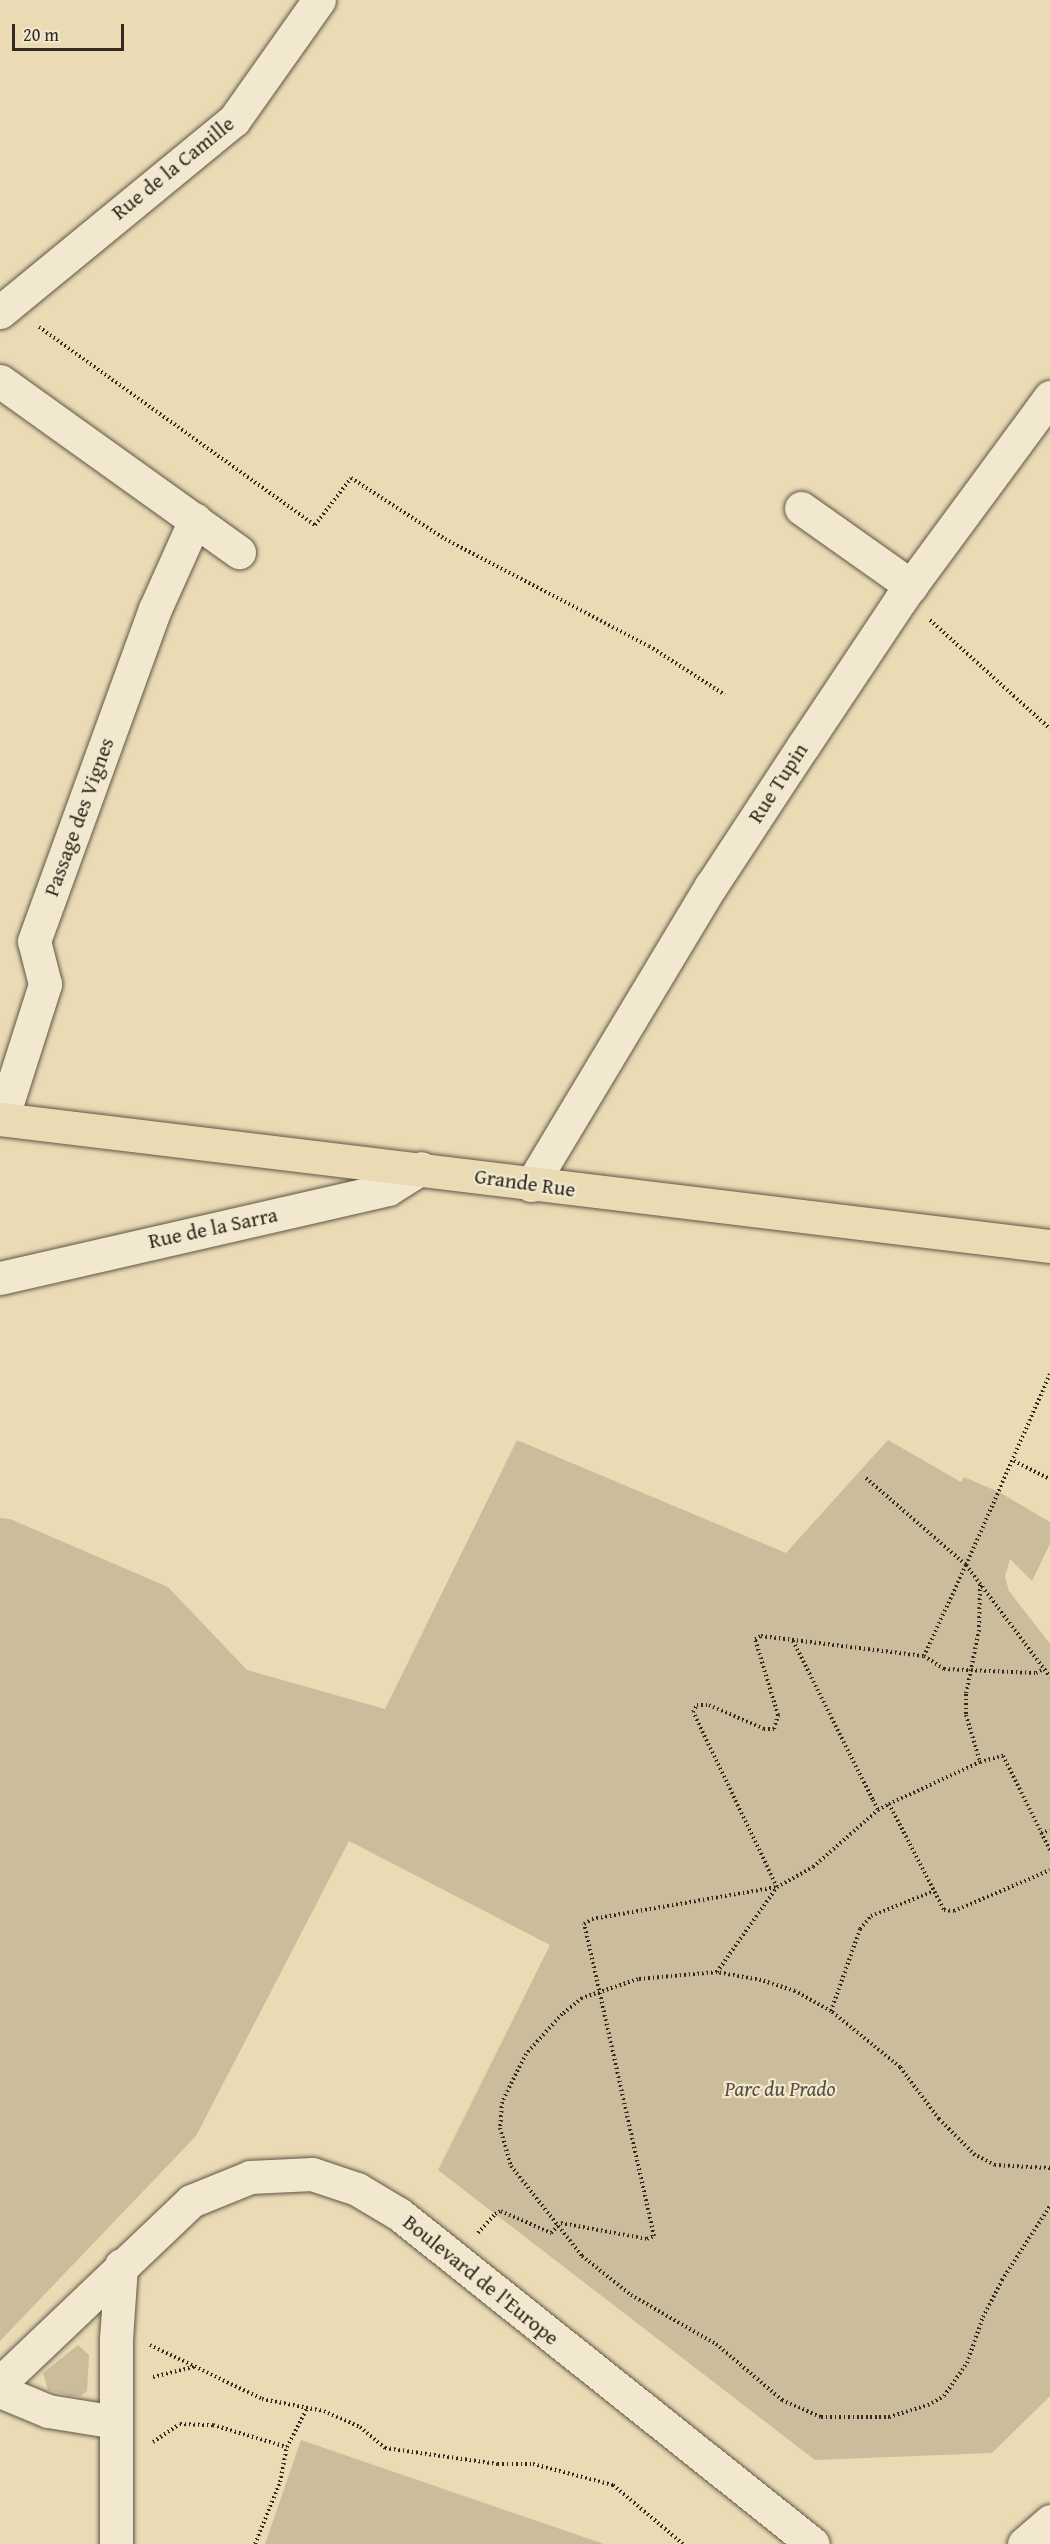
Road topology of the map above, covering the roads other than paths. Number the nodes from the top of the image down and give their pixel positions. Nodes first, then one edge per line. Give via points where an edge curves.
1 (319, 0) edge
2 (15, 316) edge
3 (0, 381) edge
4 (1050, 397) edge
5 (801, 508) dead end
6 (195, 520) junction
7 (239, 552) dead end
8 (906, 592) junction
9 (1, 1119) edge
10 (421, 1168) junction
11 (531, 1185) junction
12 (1050, 1246) edge
13 (0, 1278) edge
14 (121, 2265) junction
15 (0, 2383) edge
16 (0, 2391) edge
17 (117, 2422) junction
18 (1050, 2521) edge
19 (116, 2544) edge
20 (813, 2544) edge
21 (1024, 2544) edge

1 - 2 street, Rue de la Camille via 234,120
3 - 6 street
4 - 8 street, Rue Tupin
5 - 8 street
6 - 7 street
6 - 9 street, Passage des Vignes via 155,609 34,941 45,984
8 - 11 street, Rue Tupin via 711,886
9 - 10 main road, Grande Rue
10 - 11 main road, Grande Rue
10 - 13 street, Rue de la Sarra via 388,1189
11 - 12 main road, Grande Rue
14 - 15 street, Boulevard de l'Europe
14 - 17 street
14 - 20 street, Boulevard de l'Europe via 173,2216 208,2192 250,2176 293,2173 357,2188 399,2214
16 - 17 street via 48,2411
17 - 19 street
18 - 21 street

